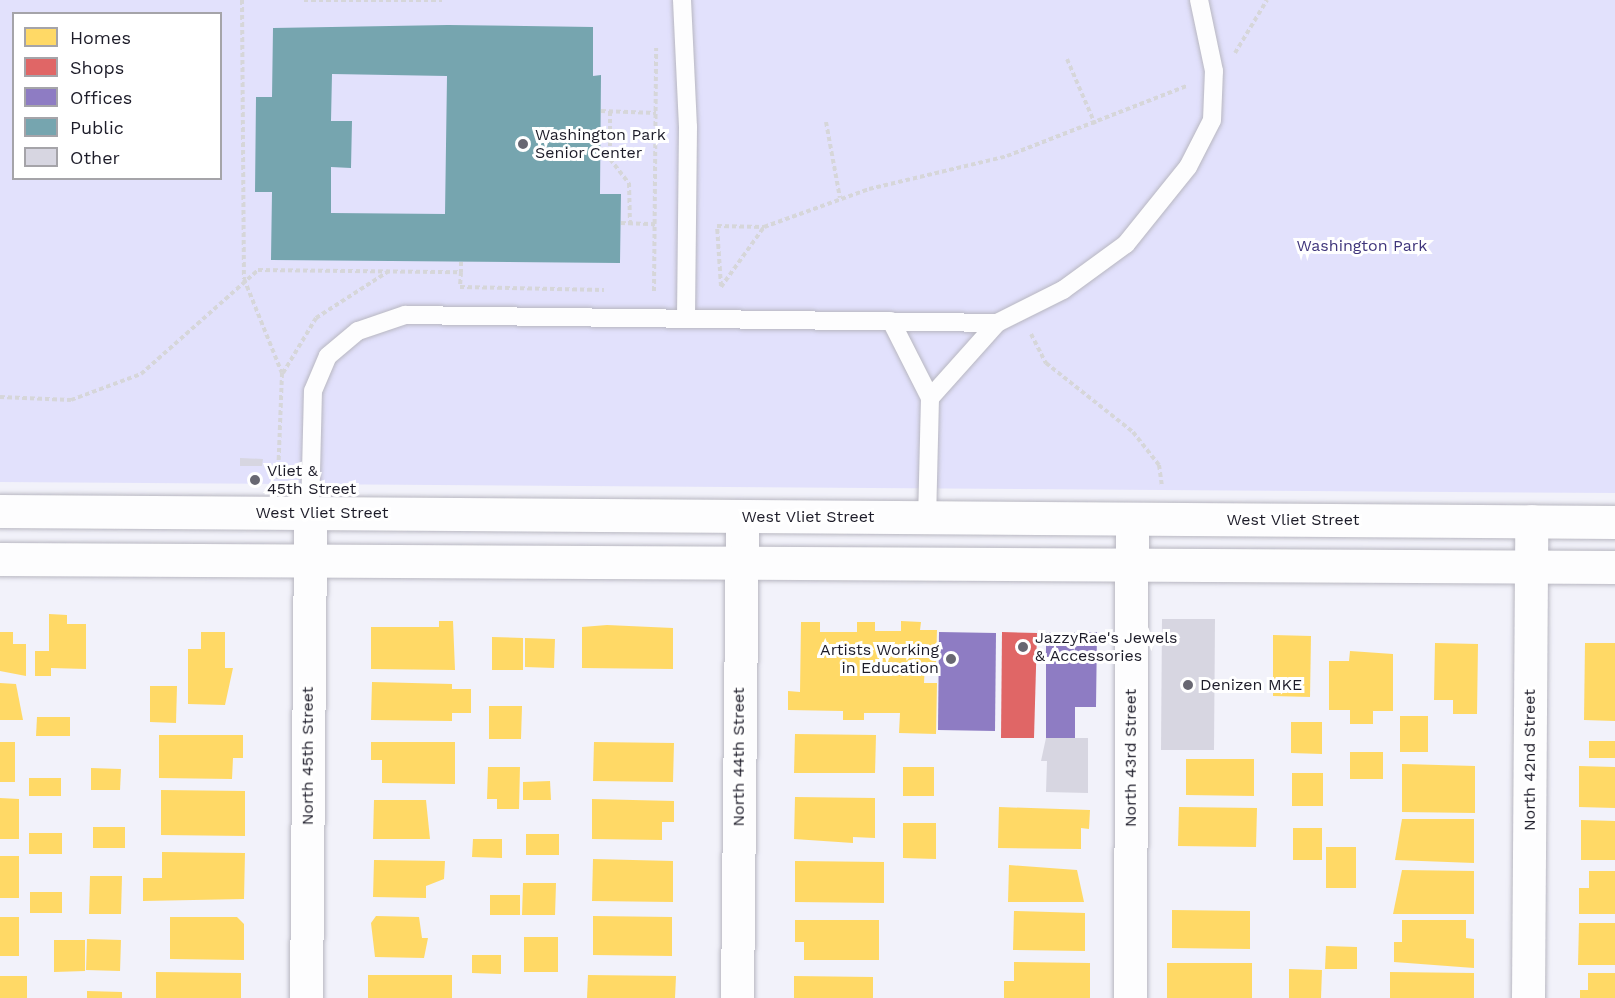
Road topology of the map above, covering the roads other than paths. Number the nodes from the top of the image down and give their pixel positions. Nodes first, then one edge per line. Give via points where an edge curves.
1 (682, 0) edge
2 (1199, 0) edge
3 (686, 317) junction
4 (891, 321) junction
5 (997, 323) junction
6 (930, 398) junction
7 (0, 511) edge
8 (310, 513) junction
9 (742, 516) junction
10 (927, 518) junction
11 (1132, 519) junction
12 (1531, 521) junction
13 (1615, 522) edge
14 (0, 559) edge
15 (309, 560) junction
16 (741, 563) junction
17 (1132, 564) junction
18 (1531, 566) junction
19 (1615, 567) edge
20 (306, 998) edge
21 (737, 998) edge
22 (1130, 998) edge
23 (1528, 998) edge

1 - 3 lane
2 - 5 lane via 1214,71 1212,120 1188,167 1126,244 1063,290
3 - 4 lane
3 - 8 lane via 405,315 358,330 328,357 313,392
4 - 5 lane
4 - 6 lane
5 - 6 lane
6 - 10 lane
7 - 8 street, West Vliet Street
8 - 9 street, West Vliet Street
8 - 15 street, North 45th Street
9 - 10 street, West Vliet Street
9 - 16 street, North 44th Street
10 - 11 street, West Vliet Street
11 - 12 street, West Vliet Street
11 - 17 street, North 43rd Street
12 - 13 street, West Vliet Street
12 - 18 street, North 42nd Street
14 - 15 street
15 - 16 street
15 - 20 street, North 45th Street
16 - 17 street
16 - 21 street, North 44th Street
17 - 18 street
17 - 22 street, North 43rd Street
18 - 19 street
18 - 23 street, North 42nd Street

